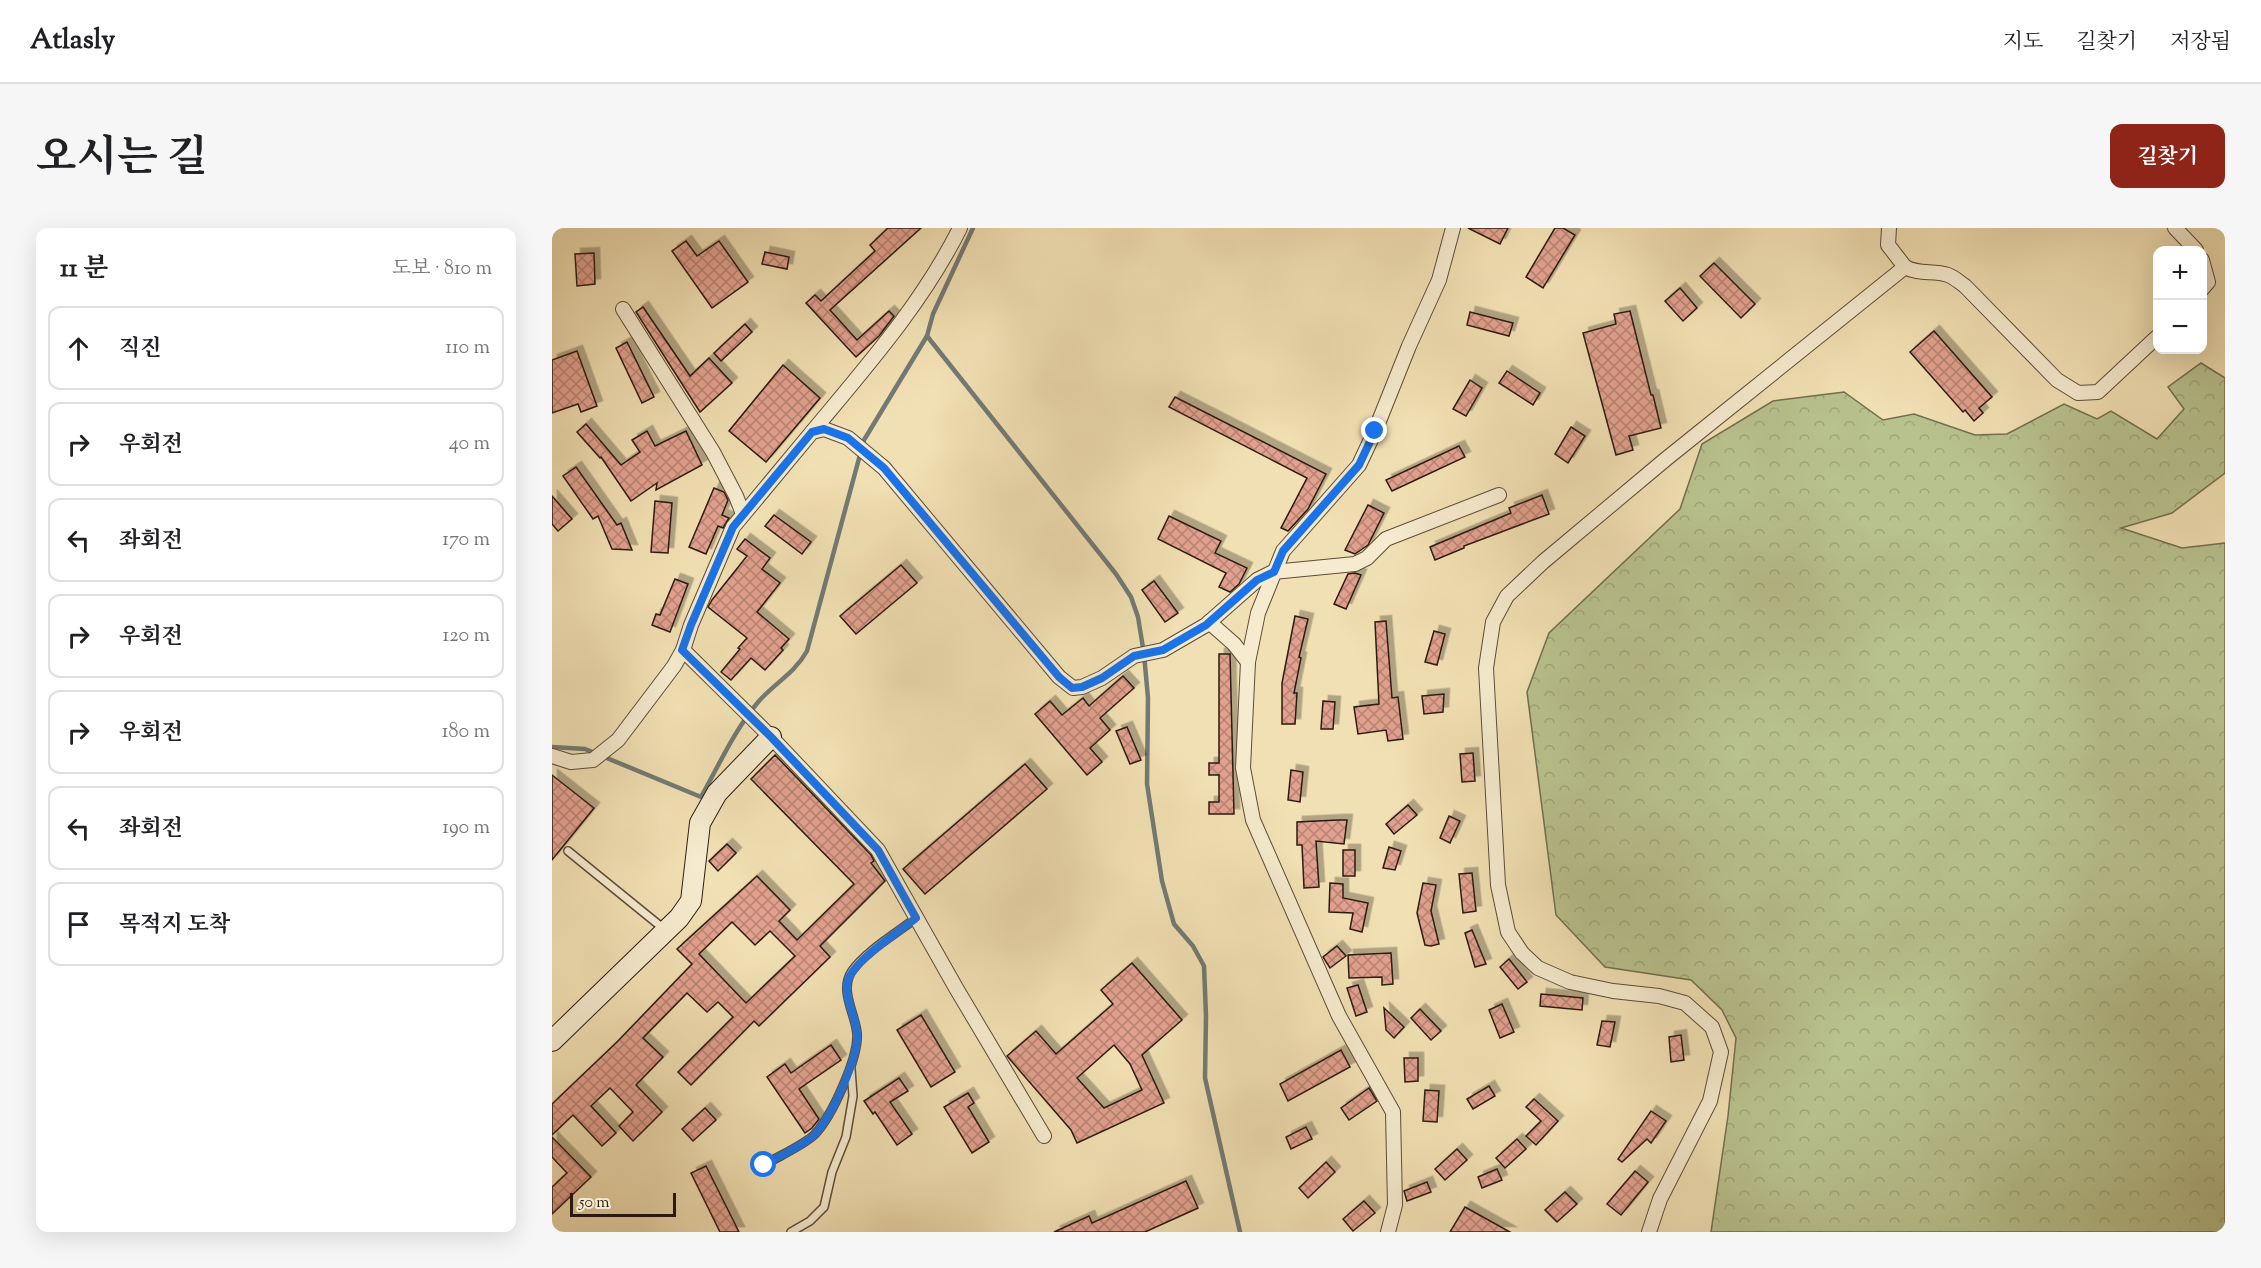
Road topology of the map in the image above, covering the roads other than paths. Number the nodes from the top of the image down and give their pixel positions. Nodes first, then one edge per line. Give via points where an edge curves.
1 (960, 228) edge
2 (1452, 228) edge
3 (2175, 228) edge
4 (1884, 230) edge
5 (2192, 246) edge
6 (1905, 267) junction
7 (623, 309) dead end
8 (2153, 340) edge
9 (812, 432) junction
10 (1499, 495) dead end
11 (743, 514) junction
12 (1274, 572) junction
13 (1209, 622) junction
14 (682, 650) junction
15 (1248, 662) junction
16 (771, 737) junction
17 (552, 756) edge
18 (568, 851) dead end
19 (916, 918) junction
20 (666, 931) junction
21 (552, 1041) edge
22 (851, 1067) junction
23 (1044, 1136) dead end
24 (764, 1165) dead end
25 (791, 1232) edge
26 (1388, 1232) edge
27 (1649, 1232) edge

1 - 9 street via 945,259 894,334
2 - 12 street via 1439,280 1359,465 1283,551
3 - 5 street
4 - 6 street via 1888,245
6 - 8 street via 1914,273 1950,276 1965,286 2057,380 2078,393 2098,392
6 - 27 street via 1543,562 1507,596 1493,622 1486,668 1498,885 1508,932 1538,968 1562,979 1685,1003 1712,1027 1721,1052 1710,1101 1660,1199
7 - 11 street via 713,452
9 - 11 street
9 - 13 street via 824,429 848,438 884,468 1072,688 1102,678 1134,656 1163,650
10 - 12 street via 1386,538 1367,558 1355,564
11 - 14 street via 721,551
12 - 13 street via 1257,580
12 - 15 street via 1258,613
13 - 15 street
14 - 16 street
14 - 17 street via 618,740 593,760 571,762
15 - 26 street via 1243,768 1253,820 1339,1016 1393,1112 1395,1205
16 - 19 street via 878,850
16 - 20 street via 717,793 700,823 691,901
18 - 20 lane
19 - 22 lane via 852,972 847,984 858,1034
19 - 23 street
20 - 21 street
22 - 24 lane via 815,1135
22 - 25 lane via 853,1096 846,1137 824,1207

